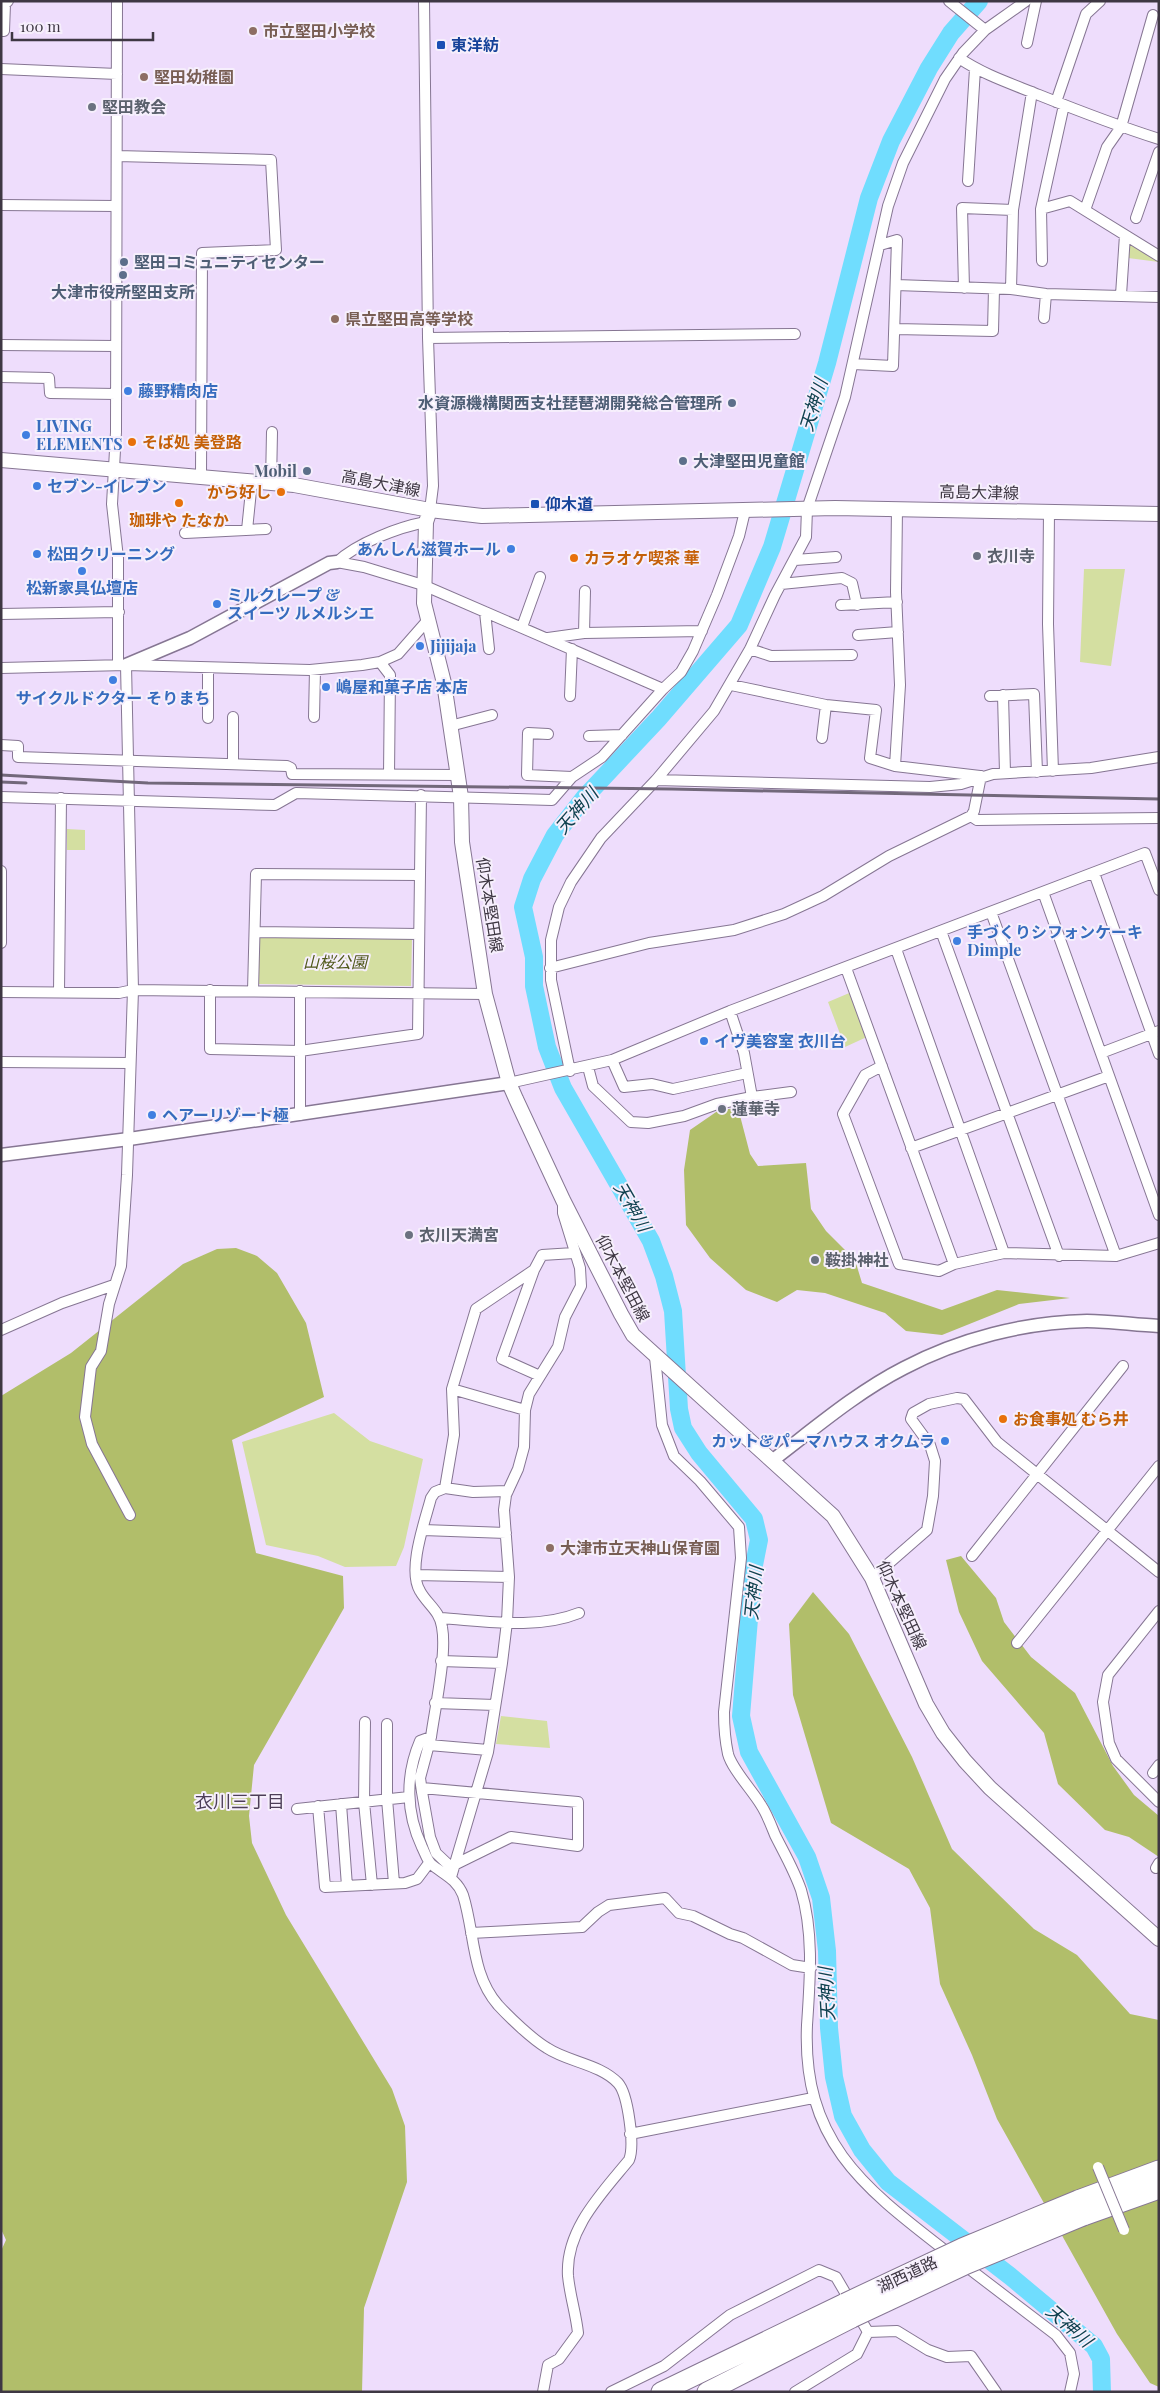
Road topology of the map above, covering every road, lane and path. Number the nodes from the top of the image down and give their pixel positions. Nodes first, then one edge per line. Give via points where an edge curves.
1 (8, 1) edge
2 (117, 1) edge
3 (424, 1) edge
4 (1026, 1) edge
5 (1036, 1) edge
6 (1100, 1) edge
7 (951, 2) edge
8 (1153, 14) dead end
9 (983, 28) junction
10 (1, 31) edge
11 (1027, 44) dead end
12 (960, 58) junction
13 (1, 69) edge
14 (975, 69) junction
15 (117, 74) junction
16 (1032, 92) junction
17 (1060, 103) junction
18 (1121, 127) junction
19 (1159, 138) edge
20 (1159, 152) edge
21 (117, 156) junction
22 (968, 181) dead end
23 (1, 206) edge
24 (116, 206) junction
25 (1041, 209) junction
26 (1013, 210) junction
27 (1085, 210) junction
28 (1136, 218) dead end
29 (1125, 235) junction
30 (880, 245) junction
31 (1159, 256) edge
32 (1042, 261) dead end
33 (896, 285) junction
34 (964, 288) junction
35 (994, 289) junction
36 (1011, 289) junction
37 (1046, 294) junction
38 (1121, 295) junction
39 (1159, 297) edge
40 (1044, 318) dead end
41 (895, 329) junction
42 (795, 334) dead end
43 (428, 338) junction
44 (1, 345) edge
45 (116, 346) junction
46 (853, 364) junction
47 (1, 377) edge
48 (116, 394) junction
49 (272, 432) dead end
50 (1, 460) edge
51 (114, 469) junction
52 (201, 477) junction
53 (252, 481) junction
54 (271, 483) junction
55 (898, 508) junction
56 (802, 509) junction
57 (749, 511) junction
58 (1049, 511) junction
59 (1159, 514) edge
60 (428, 516) junction
61 (266, 529) dead end
62 (248, 530) junction
63 (185, 533) dead end
64 (836, 557) dead end
65 (795, 560) junction
66 (337, 562) junction
67 (540, 577) dead end
68 (781, 584) junction
69 (423, 585) junction
70 (585, 592) dead end
71 (897, 602) junction
72 (856, 604) junction
73 (841, 605) dead end
74 (119, 612) junction
75 (485, 612) junction
76 (1, 614) edge
77 (427, 621) junction
78 (522, 627) junction
79 (702, 631) junction
80 (898, 632) junction
81 (584, 633) junction
82 (858, 635) dead end
83 (546, 638) junction
84 (489, 649) dead end
85 (572, 649) junction
86 (750, 650) junction
87 (852, 655) dead end
88 (380, 662) junction
89 (122, 665) junction
90 (1, 668) edge
91 (208, 669) junction
92 (314, 670) junction
93 (731, 685) junction
94 (663, 689) junction
95 (1003, 695) junction
96 (570, 696) dead end
97 (990, 696) dead end
98 (826, 706) junction
99 (492, 715) dead end
100 (233, 717) dead end
101 (208, 718) dead end
102 (314, 718) dead end
103 (450, 726) junction
104 (548, 734) dead end
105 (622, 735) junction
106 (589, 736) dead end
107 (822, 738) dead end
108 (1, 745) edge
109 (1159, 757) edge
110 (127, 761) junction
111 (233, 764) junction
112 (895, 766) junction
113 (1054, 771) junction
114 (1037, 772) junction
115 (1005, 773) junction
116 (389, 774) junction
117 (458, 775) junction
118 (981, 776) junction
119 (572, 777) junction
120 (656, 780) junction
121 (421, 796) junction
122 (1, 797) edge
123 (461, 797) junction
124 (61, 798) junction
125 (128, 800) junction
126 (970, 816) junction
127 (1159, 818) edge
128 (1, 872) edge
129 (1094, 873) junction
130 (420, 875) junction
131 (1158, 887) edge
132 (1043, 892) junction
133 (991, 912) junction
134 (1, 930) edge
135 (942, 931) junction
136 (255, 932) junction
137 (420, 934) junction
138 (1, 943) edge
139 (896, 949) junction
140 (550, 968) junction
141 (846, 968) junction
142 (133, 990) junction
143 (210, 990) junction
144 (253, 991) junction
145 (300, 991) junction
146 (1, 992) edge
147 (60, 992) junction
148 (419, 993) junction
149 (485, 994) junction
150 (730, 1010) junction
151 (1155, 1032) edge
152 (300, 1051) junction
153 (1100, 1053) junction
154 (1159, 1054) edge
155 (612, 1060) junction
156 (1, 1062) edge
157 (130, 1063) junction
158 (882, 1066) junction
159 (588, 1067) junction
160 (565, 1071) junction
161 (747, 1074) junction
162 (1109, 1076) junction
163 (509, 1083) junction
164 (791, 1092) dead end
165 (1057, 1095) junction
166 (752, 1098) junction
167 (1007, 1113) junction
168 (300, 1115) junction
169 (960, 1130) junction
170 (129, 1139) junction
171 (912, 1148) junction
172 (1, 1155) edge
173 (563, 1200) junction
174 (1159, 1216) edge
175 (1159, 1243) edge
176 (574, 1253) junction
177 (1004, 1253) junction
178 (1059, 1256) junction
179 (1116, 1256) junction
180 (954, 1264) junction
181 (534, 1270) junction
182 (114, 1285) junction
183 (1159, 1326) edge
184 (1, 1330) edge
185 (655, 1356) junction
186 (1123, 1366) dead end
187 (540, 1376) junction
188 (452, 1389) junction
189 (525, 1410) junction
190 (773, 1460) junction
191 (1159, 1466) edge
192 (1036, 1473) junction
193 (445, 1488) junction
194 (508, 1491) junction
195 (130, 1515) dead end
196 (423, 1530) junction
197 (1107, 1530) junction
198 (506, 1533) junction
199 (972, 1556) dead end
200 (1159, 1572) edge
201 (416, 1574) junction
202 (509, 1577) junction
203 (872, 1578) junction
204 (1159, 1611) edge
205 (579, 1613) dead end
206 (440, 1618) junction
207 (507, 1622) junction
208 (1017, 1643) dead end
209 (440, 1662) junction
210 (502, 1663) junction
211 (435, 1703) junction
212 (496, 1706) junction
213 (364, 1722) dead end
214 (387, 1724) dead end
215 (430, 1741) junction
216 (488, 1750) junction
217 (422, 1788) junction
218 (476, 1791) junction
219 (409, 1797) junction
220 (387, 1799) junction
221 (364, 1802) junction
222 (1159, 1802) edge
223 (341, 1804) junction
224 (318, 1806) junction
225 (297, 1808) dead end
226 (430, 1863) junction
227 (453, 1870) junction
228 (394, 1883) junction
229 (372, 1885) junction
230 (346, 1886) junction
231 (471, 1933) junction
232 (1159, 1940) edge
233 (811, 1968) junction
234 (813, 2098) junction
235 (630, 2134) junction
236 (1098, 2167) dead end
237 (1159, 2170) edge
238 (1159, 2189) edge
239 (1080, 2208) junction
240 (1124, 2230) dead end
241 (849, 2310) junction
242 (868, 2332) junction
243 (543, 2392) edge
244 (611, 2392) edge
245 (661, 2392) edge
246 (707, 2392) edge
247 (796, 2392) edge
248 (996, 2392) edge
249 (1070, 2392) edge

1 - 10 street via 5,4 4,31
2 - 15 street
3 - 43 street
4 - 9 street
5 - 11 street
6 - 17 street via 1086,14
7 - 9 street
8 - 18 street
9 - 12 street
12 - 14 street
12 - 30 street via 945,80 903,162 888,206
13 - 15 street
14 - 16 street
14 - 22 street
15 - 21 street
16 - 17 street
16 - 26 street
17 - 18 street
17 - 25 street
18 - 19 street
18 - 27 street via 1107,147
20 - 28 street
21 - 24 street
21 - 52 street via 271,160 276,250 202,253
23 - 24 street
24 - 45 street
25 - 27 street via 1070,201
25 - 32 street
26 - 34 street via 962,208
26 - 36 street
27 - 29 street
29 - 31 street
29 - 38 street
30 - 33 street via 897,240
30 - 46 street
33 - 34 street
33 - 41 street
34 - 35 street
35 - 36 street
35 - 41 street via 993,331
36 - 37 street
37 - 38 street
37 - 40 street
38 - 39 street
41 - 46 street via 893,366
42 - 43 street
43 - 60 street via 432,486
44 - 45 street
45 - 48 street
46 - 56 street via 845,397
47 - 48 street via 49,378 50,393
48 - 51 street
49 - 54 street
50 - 51 main road, 高島大津線
51 - 52 main road, 高島大津線
51 - 74 street via 112,504
52 - 53 main road, 高島大津線
53 - 54 main road, 高島大津線
53 - 62 street
54 - 60 main road, 高島大津線 via 331,491
55 - 56 main road, 高島大津線
55 - 58 main road, 高島大津線
55 - 71 street
56 - 57 main road
56 - 65 street via 806,536
57 - 60 main road, 高島大津線
57 - 79 street
58 - 59 main road, 高島大津線
58 - 113 street via 1048,624
60 - 66 street via 347,552
60 - 69 main road, 仰木本堅田線
61 - 62 street
62 - 63 street
64 - 65 street
65 - 68 street
66 - 69 street
66 - 89 street via 329,562 190,638
67 - 78 street
68 - 72 street via 842,578 852,583
68 - 86 street
69 - 75 street
69 - 77 main road, 仰木本堅田線
70 - 81 street
71 - 72 street
71 - 80 street
72 - 73 street
74 - 76 street
74 - 89 street
75 - 78 street
75 - 84 street
77 - 88 street via 398,654
77 - 103 main road, 仰木本堅田線 via 444,683
78 - 83 street
79 - 81 street
79 - 94 street via 681,672
80 - 82 street
80 - 112 street via 900,685
81 - 83 street
83 - 85 street
85 - 94 street
85 - 96 street
86 - 87 street via 771,656
86 - 93 street
88 - 92 street
88 - 116 street via 390,675
89 - 90 street
89 - 91 street
89 - 110 street
91 - 92 street
91 - 101 street
92 - 102 street
93 - 98 street
93 - 120 street via 714,711
94 - 105 street
95 - 97 street
95 - 114 street via 1034,694
95 - 115 street
98 - 107 street
98 - 112 street via 876,710 870,758
99 - 103 street
100 - 111 street
103 - 117 main road, 仰木本堅田線
104 - 119 street via 528,733 527,775
105 - 106 street
105 - 119 street via 602,757
108 - 110 street via 18,746 18,757
109 - 113 street
110 - 111 street
110 - 125 street
111 - 116 street via 287,766 292,774
112 - 118 street
113 - 114 street
114 - 115 street
115 - 118 street
116 - 117 street
117 - 123 main road, 仰木本堅田線
118 - 120 street via 961,784 930,787
118 - 126 street
119 - 123 street via 552,800
120 - 140 street via 601,838 571,882 553,925
121 - 123 street
121 - 125 street via 296,793 275,804
121 - 130 street
122 - 124 street
123 - 149 main road, 仰木本堅田線 via 462,842
124 - 125 street
124 - 147 street
125 - 142 street
126 - 127 street via 977,820 1030,821
126 - 140 street via 784,914 734,930 649,943
128 - 134 street
129 - 131 street via 1145,853
129 - 132 street
129 - 151 street
130 - 136 street via 256,874
130 - 137 street
132 - 133 street
132 - 153 street
133 - 135 street
133 - 165 street
134 - 138 street
135 - 139 street
135 - 167 street
136 - 137 street
136 - 144 street
137 - 148 street
139 - 141 street
139 - 169 street
140 - 160 street
141 - 150 street
141 - 158 street
142 - 143 street
142 - 147 street via 119,993
142 - 157 street
143 - 144 street
143 - 152 street via 210,1049
144 - 145 street
145 - 148 street
145 - 152 street
146 - 147 street
148 - 149 street
148 - 152 street via 418,1034
149 - 163 main road, 仰木本堅田線
150 - 155 street
150 - 161 street
151 - 153 street
151 - 154 street
152 - 168 street
153 - 162 street
155 - 159 street
155 - 161 street via 624,1087 652,1084 673,1089
156 - 157 street
157 - 170 street
158 - 171 street
158 - 180 street via 865,1075 843,1114 899,1264 939,1271
159 - 160 street
159 - 166 street via 593,1086 631,1122 648,1123 684,1116 717,1104
160 - 163 street
161 - 166 street
162 - 165 street
162 - 174 street
163 - 168 street
163 - 173 main road, 仰木本堅田線
164 - 166 street
165 - 167 street
165 - 179 street
167 - 169 street
167 - 178 street
168 - 170 street
169 - 171 street
169 - 177 street
170 - 172 street
170 - 182 street via 121,1266
171 - 180 street
173 - 176 street via 563,1213
173 - 185 main road, 仰木本堅田線 via 633,1335
175 - 179 street
176 - 181 street via 542,1255
176 - 187 street via 580,1268 581,1286 565,1317 558,1347
177 - 178 street
177 - 180 street
178 - 179 street
181 - 187 street via 502,1359
181 - 188 street via 476,1308
182 - 184 street via 62,1303
182 - 195 street via 101,1350 90,1367 85,1417 92,1444
183 - 190 street via 1087,1321 1036,1325 946,1349 903,1368 862,1394
185 - 190 main road, 仰木本堅田線
185 - 233 street via 662,1425 674,1456 700,1481 738,1527 741,1558 724,1712 725,1737 729,1756 762,1807 794,1871 805,1904
186 - 192 street
187 - 189 street via 529,1394
188 - 189 street
188 - 193 street via 454,1435
189 - 194 street via 524,1447
190 - 203 main road, 仰木本堅田線 via 833,1516
191 - 197 street
192 - 197 street
192 - 199 street
192 - 203 street via 997,1442 964,1400 957,1398 919,1408 912,1419 930,1445 935,1461 933,1496 926,1530
193 - 194 street via 473,1492
193 - 196 street via 435,1492 431,1498
194 - 198 street via 504,1510
196 - 198 street
196 - 201 street
197 - 200 street
197 - 208 street
198 - 202 street
201 - 202 street
201 - 206 street via 419,1591
202 - 207 street
203 - 232 main road, 仰木本堅田線 via 926,1704 965,1761 990,1788
204 - 222 street via 1108,1675 1104,1702 1109,1743 1116,1759
205 - 207 street via 561,1620
206 - 207 street
206 - 209 street via 444,1639
207 - 210 street
209 - 210 street
209 - 211 street
210 - 212 street
211 - 212 street
211 - 215 street
212 - 216 street
213 - 221 street
214 - 220 street
215 - 216 street
215 - 217 street via 420,1778
215 - 219 street via 420,1741 412,1758
216 - 218 street
217 - 218 street
217 - 227 street via 436,1853
218 - 227 street
218 - 227 street via 578,1802 578,1846 511,1837
219 - 220 street
219 - 226 street via 417,1836
220 - 221 street
220 - 228 street
221 - 223 street
221 - 229 street
223 - 224 street
223 - 230 street
224 - 225 street
224 - 230 street via 325,1887
226 - 227 street
226 - 228 street via 417,1879
227 - 231 street
228 - 229 street
229 - 230 street
231 - 233 street via 582,1927 609,1905 664,1898 679,1913 743,1938 792,1965
231 - 235 street via 482,1981 498,2005 547,2048 605,2073 618,2083 624,2091
233 - 234 street via 807,2028
234 - 235 street
234 - 249 street via 830,2138 844,2160 870,2189 1056,2336 1070,2354 1074,2374
235 - 243 street via 632,2152 629,2160 596,2200 578,2229 570,2250 569,2289 578,2334 560,2359 548,2365
236 - 240 street, bridge
237 - 239 highway, 湖西道路
238 - 239 highway, 湖西道路
239 - 241 highway, 湖西道路, bridge via 967,2264
241 - 245 highway, 湖西道路
241 - 246 highway, 湖西道路
242 - 244 street via 836,2277 819,2270 730,2315 664,2366
242 - 247 street via 857,2354
242 - 248 street via 898,2331 928,2350 947,2357 972,2356

